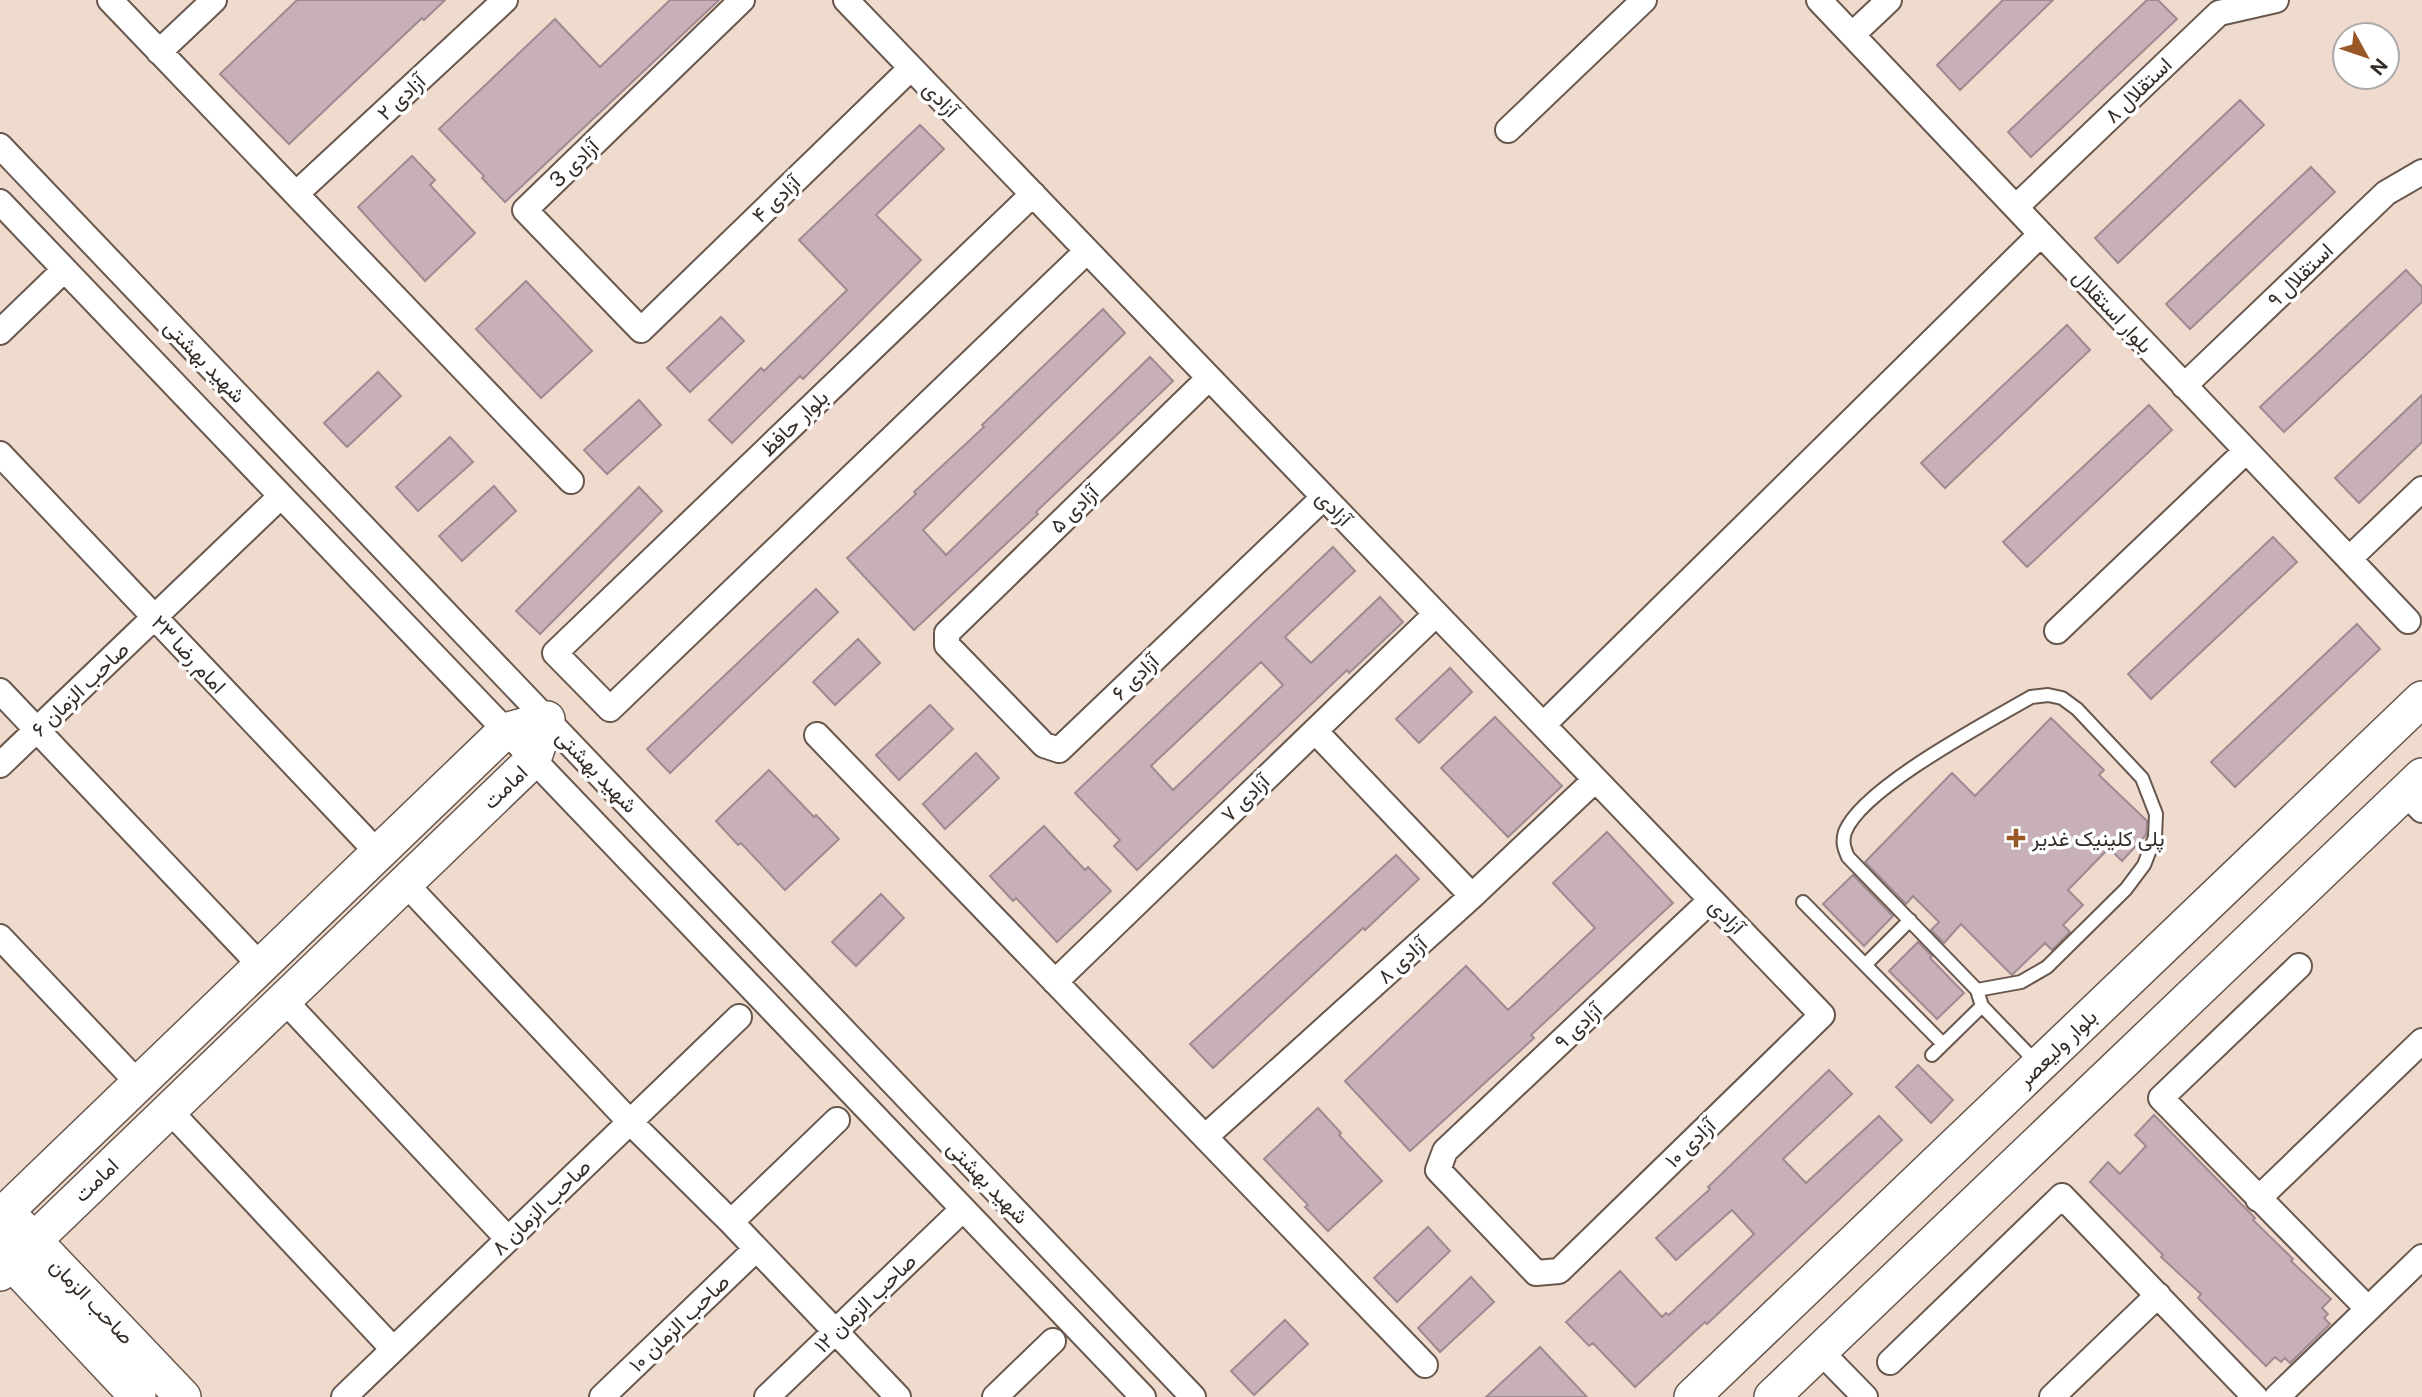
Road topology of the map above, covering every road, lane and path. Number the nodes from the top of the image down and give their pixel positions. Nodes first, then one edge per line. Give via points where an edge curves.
1 (110, 0) edge
2 (214, 0) edge
3 (505, 0) edge
4 (743, 0) edge
5 (846, 0) edge
6 (1644, 0) edge
7 (1819, 0) edge
8 (1889, 0) edge
9 (2276, 0) edge
10 (1852, 35) junction
11 (159, 52) junction
12 (911, 68) junction
13 (1507, 130) dead end
14 (0, 146) edge
15 (2422, 172) edge
16 (297, 193) junction
17 (1032, 194) junction
18 (0, 202) edge
19 (2015, 207) junction
20 (2041, 234) junction
21 (1087, 251) junction
22 (64, 270) junction
23 (641, 330) joint
24 (0, 332) edge
25 (1209, 378) junction
26 (2184, 386) junction
27 (2246, 451) junction
28 (0, 454) edge
29 (571, 481) dead end
30 (2422, 489) edge
31 (281, 496) junction
32 (1324, 497) junction
33 (2348, 559) junction
34 (1436, 614) junction
35 (154, 617) junction
36 (2408, 621) dead end
37 (2057, 631) dead end
38 (947, 645) joint
39 (0, 691) edge
40 (2422, 699) edge
41 (547, 719) junction
42 (1543, 725) junction
43 (37, 730) junction
44 (1315, 730) junction
45 (505, 731) junction
46 (817, 735) dead end
47 (533, 760) junction
48 (0, 765) edge
49 (1595, 780) junction
50 (2416, 793) edge
51 (378, 853) junction
52 (405, 883) junction
53 (1472, 896) junction
54 (2215, 897) junction
55 (1711, 900) junction
56 (1803, 902) dead end
57 (1910, 920) junction
58 (2254, 936) junction
59 (0, 937) edge
60 (1865, 965) junction
61 (261, 966) junction
62 (2299, 966) dead end
63 (1055, 982) junction
64 (1978, 990) junction
65 (284, 1000) junction
66 (1982, 1006) junction
67 (1822, 1015) joint
68 (739, 1017) dead end
69 (2422, 1041) edge
70 (1943, 1044) junction
71 (1932, 1055) dead end
72 (2039, 1065) junction
73 (139, 1084) junction
74 (169, 1110) junction
75 (838, 1120) dead end
76 (630, 1122) junction
77 (1205, 1137) junction
78 (2258, 1199) junction
79 (963, 1209) junction
80 (2, 1211) edge
81 (731, 1222) junction
82 (508, 1239) junction
83 (756, 1249) junction
84 (11, 1256) edge
85 (2422, 1257) edge
86 (1559, 1271) joint
87 (2158, 1295) junction
88 (2367, 1308) junction
89 (835, 1332) junction
90 (1053, 1341) dead end
91 (393, 1349) junction
92 (1820, 1351) junction
93 (1890, 1362) dead end
94 (1424, 1365) dead end
95 (138, 1397) edge
96 (183, 1397) edge
97 (344, 1397) edge
98 (602, 1397) edge
99 (768, 1397) edge
100 (898, 1397) edge
101 (995, 1397) edge
102 (1143, 1397) edge
103 (1193, 1397) edge
104 (1692, 1397) edge
105 (1772, 1397) edge
106 (1865, 1397) edge
107 (2052, 1397) edge
108 (2255, 1397) edge
109 (2277, 1397) edge

1 - 11 street
2 - 11 street
3 - 16 street, آزادی ۲
4 - 23 street, آزادی 3 via 526,210
5 - 12 street, آزادی
6 - 13 street
7 - 10 street, بلوار استقلال
8 - 10 street
9 - 19 street, استقلال ۸ via 2218,13
10 - 19 street, بلوار استقلال
11 - 16 street
12 - 17 street, آزادی
12 - 23 street, آزادی ۴
14 - 41 street, شهید بهشتی
15 - 26 street, استقلال ۹ via 2386,193
16 - 29 street
17 - 21 street, آزادی
17 - 21 street, بلوار حافظ via 555,653 610,709
18 - 22 street, شهید بهشتی
19 - 20 street, بلوار استقلال
20 - 26 street, بلوار استقلال
20 - 42 street
21 - 25 street, آزادی
22 - 24 street
22 - 31 street, شهید بهشتی
25 - 32 street, آزادی
25 - 38 street, آزادی ۵ via 947,633
26 - 27 street, بلوار استقلال
27 - 33 street, بلوار استقلال
27 - 37 street
28 - 35 street, امام رضا ۲۳
30 - 33 street
31 - 35 street, صاحب الزمان ۶
31 - 45 street, شهید بهشتی
32 - 34 street, آزادی
32 - 38 street, آزادی ۶ via 1059,750 1044,746
33 - 36 street, بلوار استقلال
34 - 42 street, آزادی
34 - 44 street, آزادی ۷
35 - 43 street, صاحب الزمان ۶
35 - 51 street, امام رضا ۲۳
39 - 43 street
40 - 54 street, بلوار ولیعصر
41 - 45 street, امامت
41 - 47 street, امامت
41 - 103 street, شهید بهشتی
42 - 49 street, آزادی
43 - 48 street, صاحب الزمان ۶
43 - 61 street
44 - 53 street
44 - 63 street, آزادی ۷
45 - 47 street, شهید بهشتی
45 - 51 street, امامت
46 - 63 street
47 - 52 street, امامت
47 - 79 street, شهید بهشتی
49 - 53 street, آزادی ۸
49 - 55 street, آزادی
50 - 58 street
51 - 61 street, امامت
52 - 65 street, امامت
52 - 76 street
53 - 77 street, آزادی ۸
54 - 58 street
54 - 72 street, بلوار ولیعصر
55 - 67 street, آزادی
55 - 86 street, آزادی ۹ via 1445,1151 1438,1170 1536,1273
56 - 60 lane
57 - 60 lane
57 - 64 lane
57 - 64 lane via 1848,857 1843,844 1852,820 1928,757 2031,696 2062,698 2077,709 2141,778 2156,814 2155,837 2144,865 2126,889 2047,967 2021,982
58 - 92 street
59 - 73 street
60 - 70 lane
61 - 73 street, امامت
62 - 78 street via 2161,1098
63 - 77 street
64 - 66 lane
65 - 74 street, امامت
65 - 82 street
66 - 70 lane
66 - 72 lane
67 - 86 street, آزادی ۱۰
68 - 76 street, صاحب الزمان ۸
69 - 78 street
70 - 71 lane
72 - 104 street, بلوار ولیعصر
73 - 80 street, امامت
74 - 84 street, امامت
74 - 91 street
75 - 81 street
76 - 81 street
76 - 82 street, صاحب الزمان ۸
77 - 94 street
78 - 88 street
79 - 89 street, صاحب الزمان ۱۲
79 - 102 street, شهید بهشتی
80 - 84 street, صاحب الزمان
81 - 83 street
82 - 91 street, صاحب الزمان ۸
83 - 89 street
83 - 98 street, صاحب الزمان ۱۰
84 - 95 street, صاحب الزمان
84 - 96 street, صاحب الزمان
85 - 88 street
87 - 93 street via 2062,1196
87 - 107 street
87 - 108 street
88 - 109 street
89 - 99 street, صاحب الزمان ۱۲
89 - 100 street
90 - 101 street
91 - 97 street, صاحب الزمان ۸
92 - 105 street
92 - 106 street

